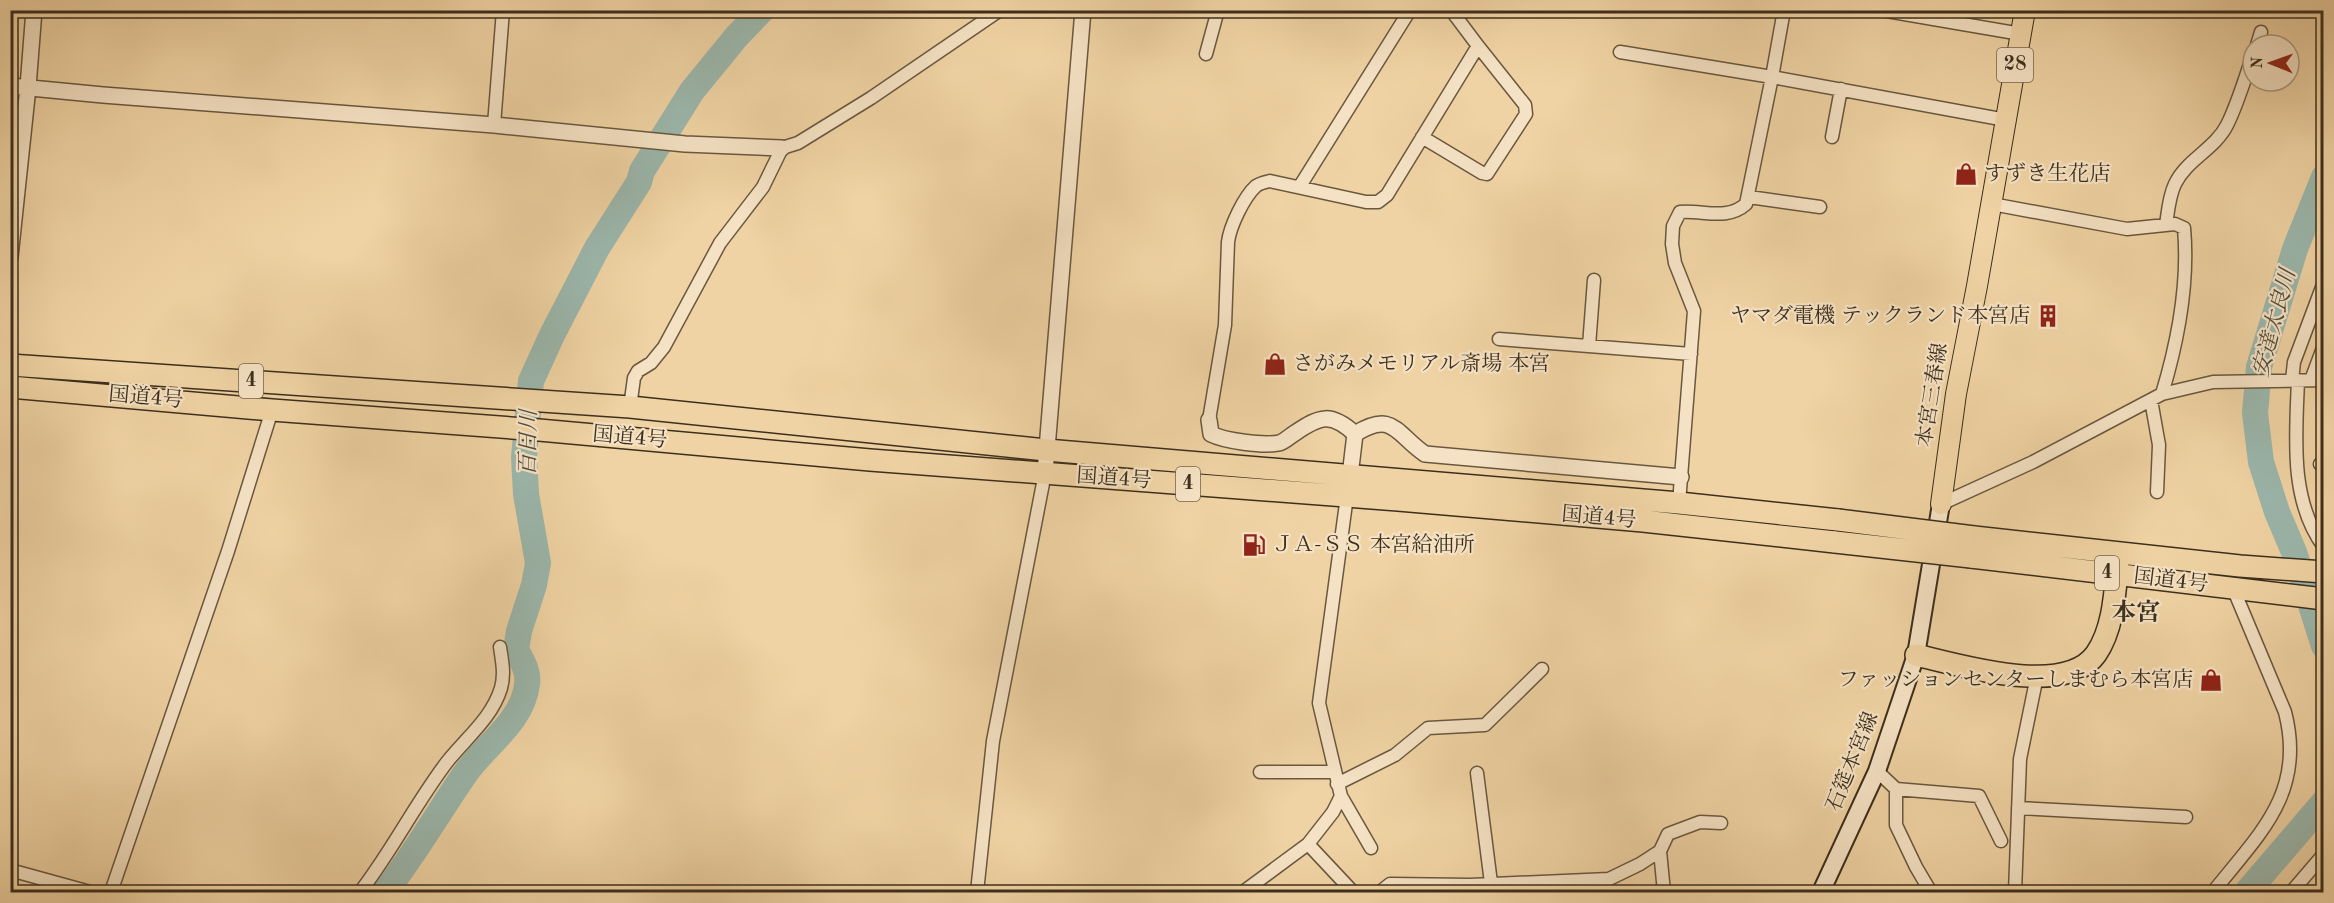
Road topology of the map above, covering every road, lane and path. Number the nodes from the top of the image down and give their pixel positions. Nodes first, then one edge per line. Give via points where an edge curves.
1 (33, 10) edge
2 (503, 10) edge
3 (1000, 10) edge
4 (1083, 10) edge
5 (1218, 10) edge
6 (1410, 10) edge
7 (1451, 10) edge
8 (1784, 10) edge
9 (2025, 10) edge
10 (1887, 11) edge
11 (2021, 34) junction
12 (1478, 46) junction
13 (1620, 52) dead end
14 (1206, 54) dead end
15 (1772, 77) junction
16 (10, 86) edge
17 (28, 87) junction
18 (2241, 88) edge
19 (1840, 89) junction
20 (2006, 120) junction
21 (494, 125) junction
22 (1422, 137) junction
23 (1832, 137) dead end
24 (782, 148) junction
25 (1300, 186) junction
26 (1749, 197) junction
27 (1992, 204) junction
28 (1820, 207) dead end
29 (2166, 225) junction
30 (10, 257) edge
31 (1594, 280) dead end
32 (2324, 282) edge
33 (1499, 339) dead end
34 (2324, 345) edge
35 (1589, 346) junction
36 (1691, 354) junction
37 (10, 365) edge
38 (2303, 380) edge
39 (10, 387) edge
40 (2156, 397) junction
41 (630, 407) junction
42 (272, 410) junction
43 (1209, 420) joint
44 (1355, 434) junction
45 (1046, 450) junction
46 (1045, 473) junction
47 (1350, 475) junction
48 (1681, 477) junction
49 (2157, 492) dead end
50 (1347, 496) junction
51 (1679, 503) junction
52 (1941, 504) junction
53 (1972, 547) junction
54 (2324, 547) edge
55 (2117, 564) junction
56 (2324, 572) edge
57 (2238, 589) junction
58 (2324, 599) edge
59 (500, 647) dead end
60 (1916, 655) junction
61 (1542, 669) dead end
62 (2037, 676) junction
63 (1877, 771) junction
64 (1260, 772) dead end
65 (1476, 773) dead end
66 (1338, 784) junction
67 (1896, 789) junction
68 (2018, 808) junction
69 (2186, 817) dead end
70 (1721, 823) dead end
71 (2001, 841) dead end
72 (1308, 844) junction
73 (1371, 848) dead end
74 (1660, 850) junction
75 (2324, 854) edge
76 (10, 870) edge
77 (1491, 884) junction
78 (1512, 888) edge
79 (1929, 889) dead end
80 (2294, 889) dead end
81 (90, 892) edge
82 (111, 892) edge
83 (360, 892) edge
84 (977, 892) edge
85 (1243, 892) edge
86 (1353, 892) edge
87 (1380, 892) edge
88 (1664, 892) edge
89 (1821, 892) edge
90 (2016, 892) edge
91 (2213, 892) edge

1 - 17 street
2 - 21 street
3 - 24 street via 871,98 798,143
4 - 45 street
5 - 14 street
6 - 25 street
7 - 12 street
8 - 15 street
9 - 11 main road, 本宮三春線 / 28
10 - 11 street
11 - 20 main road, 本宮三春線 / 28
12 - 22 street
12 - 22 street via 1525,105 1526,114 1487,174
13 - 15 street
15 - 19 street
15 - 26 street
16 - 17 street
17 - 21 street
17 - 30 street
18 - 29 street via 2227,126 2175,182
19 - 20 street
19 - 23 street
20 - 27 main road, 本宮三春線 / 28
21 - 24 street via 684,144
22 - 25 street via 1387,195 1378,202
24 - 41 street via 763,187 720,243 664,347 633,378
25 - 43 street via 1270,181 1256,186 1229,229 1222,348
26 - 28 street
26 - 36 street via 1736,211 1680,212 1673,226 1675,263 1694,311
27 - 29 street via 2127,229
27 - 52 main road, 本宮三春線 / 28 via 1956,394
29 - 40 street via 2180,224 2184,228 2185,258 2180,313
31 - 35 street
32 - 38 street via 2294,362
33 - 35 street
34 - 38 street
35 - 36 street
36 - 48 street
37 - 41 highway, 国道4号 / 4
38 - 40 street via 2213,382
38 - 54 street via 2297,440 2302,502
39 - 42 highway, 国道4号 / 4
40 - 49 street
40 - 52 street via 2033,462
41 - 45 highway, 国道4号 / 4
42 - 46 highway, 国道4号 / 4
42 - 82 street
43 - 44 street via 1210,434 1236,441 1280,443 1327,417 1344,423
44 - 47 street
44 - 48 street via 1375,423 1386,424 1425,454
45 - 46 street
45 - 47 highway, 国道4号 / 4
46 - 50 highway, 国道4号 / 4
46 - 84 street via 993,741
47 - 50 street
47 - 51 highway, 国道4号 / 4
48 - 51 street
50 - 53 highway, 国道4号 / 4, bridge via 1835,542
50 - 66 street via 1319,703
51 - 53 highway, 国道4号 / 4, bridge via 1838,520
52 - 60 main road, 石筵本宮線
53 - 55 highway, 国道4号 / 4
55 - 56 highway, 国道4号 / 4
55 - 57 highway, 国道4号 / 4
55 - 62 highway via 2110,623 2095,655 2073,673
57 - 58 highway, 国道4号 / 4
57 - 91 street via 2285,712 2292,751 2290,772 2272,816
59 - 83 street via 504,676 489,714 448,762
60 - 62 highway via 1977,669
60 - 63 main road, 石筵本宮線
61 - 66 street via 1485,725 1428,728 1395,756
62 - 68 street via 2020,759
63 - 67 street
63 - 89 main road, 石筵本宮線
64 - 66 street
65 - 77 street
66 - 72 street via 1333,812
66 - 73 street
67 - 71 street via 1979,796
67 - 79 street via 1896,825
68 - 69 street
68 - 90 street
70 - 74 street via 1700,822 1668,834
72 - 85 street
72 - 86 street
74 - 78 street via 1609,879
74 - 88 street
75 - 80 street
76 - 81 street
77 - 78 street
77 - 87 street via 1390,885

